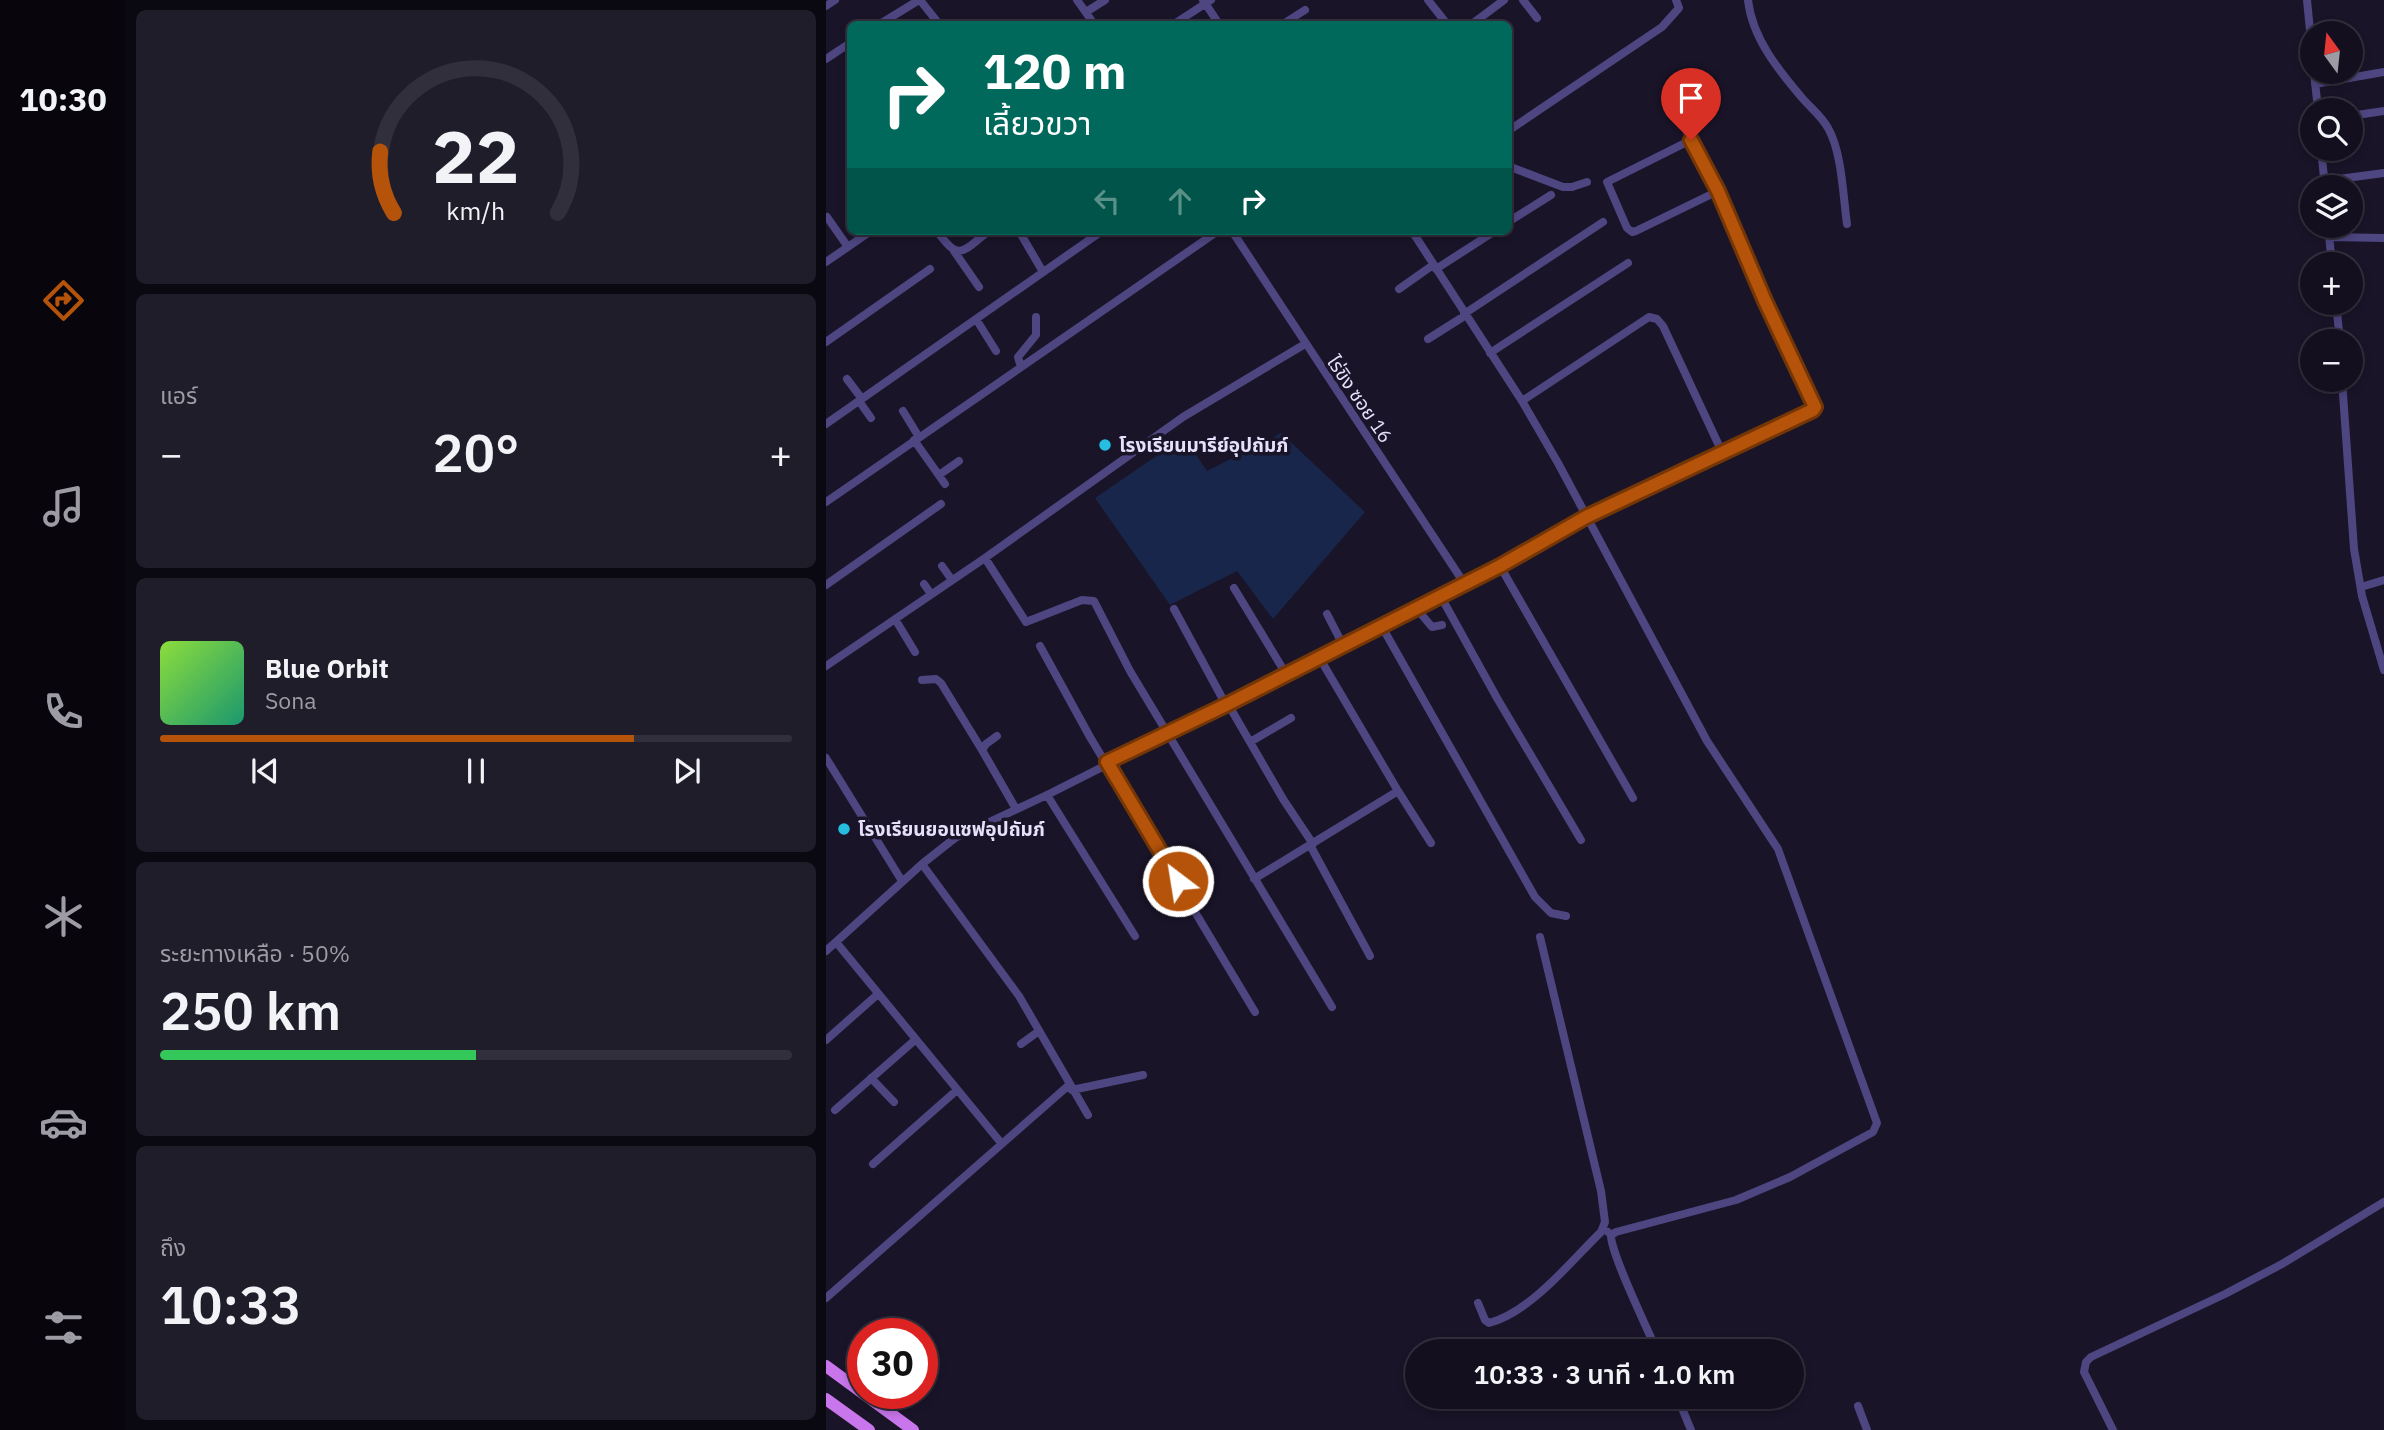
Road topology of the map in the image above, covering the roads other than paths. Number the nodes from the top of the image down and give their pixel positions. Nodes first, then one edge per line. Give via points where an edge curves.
1 (835, 0) edge
2 (920, 0) edge
3 (1077, 0) edge
4 (1105, 0) edge
5 (1428, 0) edge
6 (1504, 0) edge
7 (1523, 0) edge
8 (1676, 0) edge
9 (1748, 0) edge
10 (2306, 0) edge
11 (1206, 1) edge
12 (826, 6) edge
13 (1305, 10) dead end
14 (1086, 12) junction
15 (1537, 18) dead end
16 (885, 21) edge
17 (937, 21) edge
18 (1092, 21) edge
19 (1178, 21) edge
20 (1217, 21) edge
21 (1288, 21) edge
22 (1445, 21) edge
23 (1476, 21) edge
24 (2308, 21) edge
25 (847, 46) edge
26 (826, 59) edge
27 (2384, 72) edge
28 (2315, 85) joint
29 (2317, 98) edge
30 (2384, 111) edge
31 (2363, 114) edge
32 (1512, 128) edge
33 (1512, 168) edge
34 (2384, 173) edge
35 (2363, 177) edge
36 (1587, 182) dead end
37 (1718, 191) junction
38 (1550, 195) dead end
39 (827, 216) edge
40 (1512, 219) edge
41 (1603, 222) dead end
42 (1847, 224) dead end
43 (865, 235) edge
44 (940, 235) edge
45 (983, 235) edge
46 (1021, 235) edge
47 (1096, 235) edge
48 (1212, 235) edge
49 (1235, 235) edge
50 (1415, 235) edge
51 (1488, 235) edge
52 (2363, 238) edge
53 (2384, 238) edge
54 (848, 247) junction
55 (954, 251) junction
56 (826, 262) edge
57 (1628, 263) dead end
58 (1435, 267) junction
59 (930, 269) dead end
60 (1043, 272) junction
61 (979, 287) dead end
62 (1399, 289) dead end
63 (1465, 315) junction
64 (1035, 317) dead end
65 (976, 319) junction
66 (1428, 339) dead end
67 (826, 342) edge
68 (1305, 344) junction
69 (996, 351) dead end
70 (1490, 353) junction
71 (1021, 367) junction
72 (847, 379) dead end
73 (2344, 392) edge
74 (860, 400) junction
75 (1522, 401) junction
76 (903, 411) dead end
77 (871, 418) dead end
78 (826, 424) edge
79 (916, 438) junction
80 (1722, 452) junction
81 (959, 461) dead end
82 (939, 475) junction
83 (945, 484) dead end
84 (826, 502) edge
85 (941, 504) dead end
86 (1586, 517) junction
87 (985, 558) junction
88 (942, 566) dead end
89 (1500, 566) junction
90 (952, 580) junction
91 (2384, 580) edge
92 (1464, 583) junction
93 (924, 584) dead end
94 (826, 585) edge
95 (1234, 587) dead end
96 (2361, 587) junction
97 (931, 594) junction
98 (1440, 595) junction
99 (1416, 608) junction
100 (1174, 609) dead end
101 (1326, 614) dead end
102 (895, 619) junction
103 (1381, 625) junction
104 (1442, 625) dead end
105 (1343, 645) junction
106 (1040, 646) dead end
107 (915, 652) dead end
108 (1319, 657) junction
109 (2382, 657) edge
110 (826, 666) edge
111 (2384, 670) edge
112 (1286, 674) junction
113 (922, 680) dead end
114 (1227, 704) junction
115 (1291, 718) dead end
116 (1168, 733) junction
117 (997, 736) dead end
118 (1250, 742) junction
119 (982, 750) junction
120 (826, 758) edge
121 (1107, 762) junction
122 (1398, 791) junction
123 (1046, 794) junction
124 (1633, 798) dead end
125 (1016, 809) junction
126 (1581, 841) dead end
127 (1312, 844) junction
128 (1432, 844) dead end
129 (922, 864) junction
130 (1254, 879) junction
131 (902, 881) junction
132 (1566, 916) dead end
133 (1135, 936) dead end
134 (1540, 937) dead end
135 (836, 942) junction
136 (826, 951) edge
137 (1370, 956) dead end
138 (878, 994) junction
139 (1332, 1007) dead end
140 (1255, 1013) dead end
141 (1039, 1031) junction
142 (826, 1040) edge
143 (915, 1040) junction
144 (1020, 1044) dead end
145 (1143, 1075) dead end
146 (871, 1078) junction
147 (1070, 1088) junction
148 (957, 1090) junction
149 (894, 1102) dead end
150 (835, 1110) dead end
151 (1088, 1115) dead end
152 (1002, 1144) junction
153 (873, 1164) dead end
154 (2384, 1202) edge
155 (1603, 1228) junction
156 (1611, 1235) junction
157 (826, 1298) edge
158 (1478, 1303) dead end
159 (1652, 1339) edge
160 (826, 1366) edge
161 (826, 1399) edge
162 (1858, 1406) dead end
163 (1682, 1409) edge
164 (869, 1430) edge
165 (913, 1430) edge
166 (1691, 1430) edge
167 (1867, 1430) edge
168 (2113, 1430) edge

1 - 12 street
2 - 16 street
2 - 17 street
3 - 14 street
4 - 14 street
5 - 22 street
6 - 23 street
7 - 15 street
8 - 32 street via 1679,8 1662,27
9 - 42 street via 1761,41 1828,127 1840,168
10 - 24 street
11 - 19 street
11 - 20 street
13 - 21 street
14 - 18 street
25 - 26 street
27 - 28 street
28 - 29 street
30 - 31 street
33 - 36 street via 1563,187
34 - 35 street
37 - 37 street via 1689,136 1607,182 1632,232
37 - 80 street via 1815,404 1813,410
38 - 40 street
39 - 54 street
41 - 63 street
43 - 54 street
44 - 55 street
45 - 55 street
46 - 60 street
47 - 60 street
48 - 71 street
49 - 68 street, ไร่ขิง ซอย 16
50 - 58 street
51 - 58 street
52 - 53 street
54 - 56 street
55 - 61 street
57 - 70 street
58 - 62 street
58 - 63 street
59 - 67 street
60 - 65 street
63 - 66 street
63 - 70 street
64 - 71 street via 1036,335 1018,357
65 - 69 street
65 - 74 street
68 - 87 street via 1183,417
68 - 92 street, ไร่ขิง ซอย 16
70 - 75 street
71 - 79 street
72 - 74 street
73 - 96 street via 2352,531
74 - 77 street
74 - 78 street
75 - 80 street via 1649,317 1654,318 1663,326
75 - 86 street
76 - 79 street
79 - 82 street
79 - 84 street
80 - 86 street
81 - 82 street
82 - 83 street
85 - 94 street
86 - 89 street
86 - 156 street via 1707,741 1778,849 1877,1123 1873,1132 1748,1195
87 - 90 street
87 - 116 street via 1026,622 1082,600 1094,601
88 - 90 street
89 - 92 street
89 - 124 street
90 - 97 street
91 - 96 street
92 - 98 street
93 - 97 street
95 - 112 street
96 - 109 street
97 - 102 street
98 - 99 street
98 - 126 street
99 - 103 street
99 - 104 street via 1432,628
100 - 114 street
101 - 105 street
102 - 107 street
102 - 110 street
103 - 105 street
103 - 132 street via 1535,897 1551,913
105 - 108 street
106 - 121 street
108 - 112 street
108 - 122 street
109 - 111 street
112 - 114 street
113 - 119 street via 941,683
114 - 116 street
114 - 118 street
115 - 118 street
116 - 121 street
116 - 130 street
117 - 119 street
118 - 127 street
119 - 125 street
120 - 131 street
121 - 123 street
121 - 140 street
122 - 127 street
122 - 128 street
123 - 125 street
123 - 133 street
125 - 129 street via 954,838
127 - 130 street
127 - 137 street
129 - 131 street
129 - 141 street
130 - 139 street
131 - 135 street
134 - 155 street via 1601,1192
135 - 136 street
135 - 138 street
138 - 142 street
138 - 143 street
141 - 144 street
141 - 147 street
143 - 146 street
143 - 148 street
145 - 147 street
146 - 149 street
146 - 150 street
147 - 151 street
147 - 152 street
148 - 152 street
148 - 153 street
152 - 157 street
154 - 168 street via 2283,1264 2091,1357 2084,1372
155 - 156 street
155 - 158 street via 1515,1311 1489,1323
156 - 159 street
160 - 165 main road
161 - 164 main road
162 - 167 street
163 - 166 street

